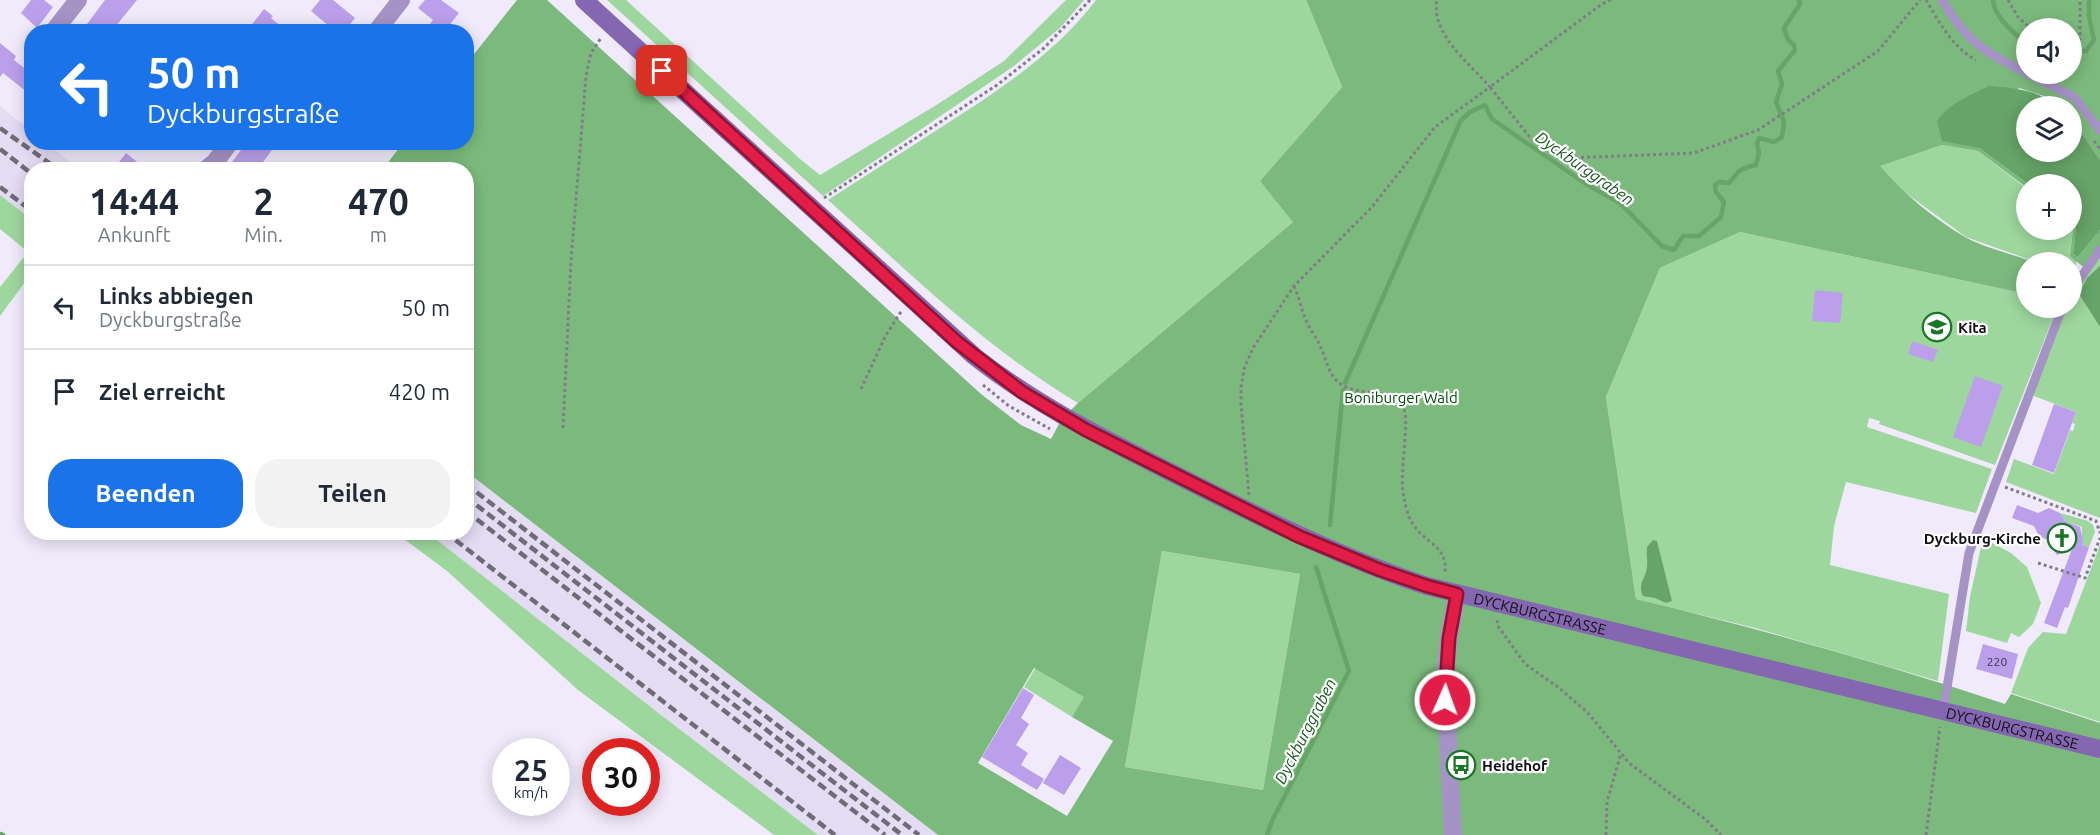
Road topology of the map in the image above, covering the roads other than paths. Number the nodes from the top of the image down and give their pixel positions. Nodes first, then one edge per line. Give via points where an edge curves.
1 (78, 0) edge
2 (401, 0) edge
3 (584, 0) edge
4 (1942, 0) edge
5 (59, 24) edge
6 (382, 24) edge
7 (2016, 67) edge
8 (2049, 84) edge
9 (2100, 130) edge
10 (2100, 250) edge
11 (2082, 276) edge
12 (2058, 318) edge
13 (1457, 594) junction
14 (1941, 719) junction
15 (2100, 749) edge
16 (1452, 835) edge

1 - 5 street
2 - 6 street
3 - 13 street, DYCKBURGSTRASSE via 942,328 1022,392 1086,430 1298,536 1380,570
4 - 7 lane via 1975,44
8 - 9 lane via 2074,97
10 - 11 lane
12 - 14 lane via 1969,554
13 - 14 street, DYCKBURGSTRASSE
13 - 16 street via 1445,682
14 - 15 street, DYCKBURGSTRASSE

